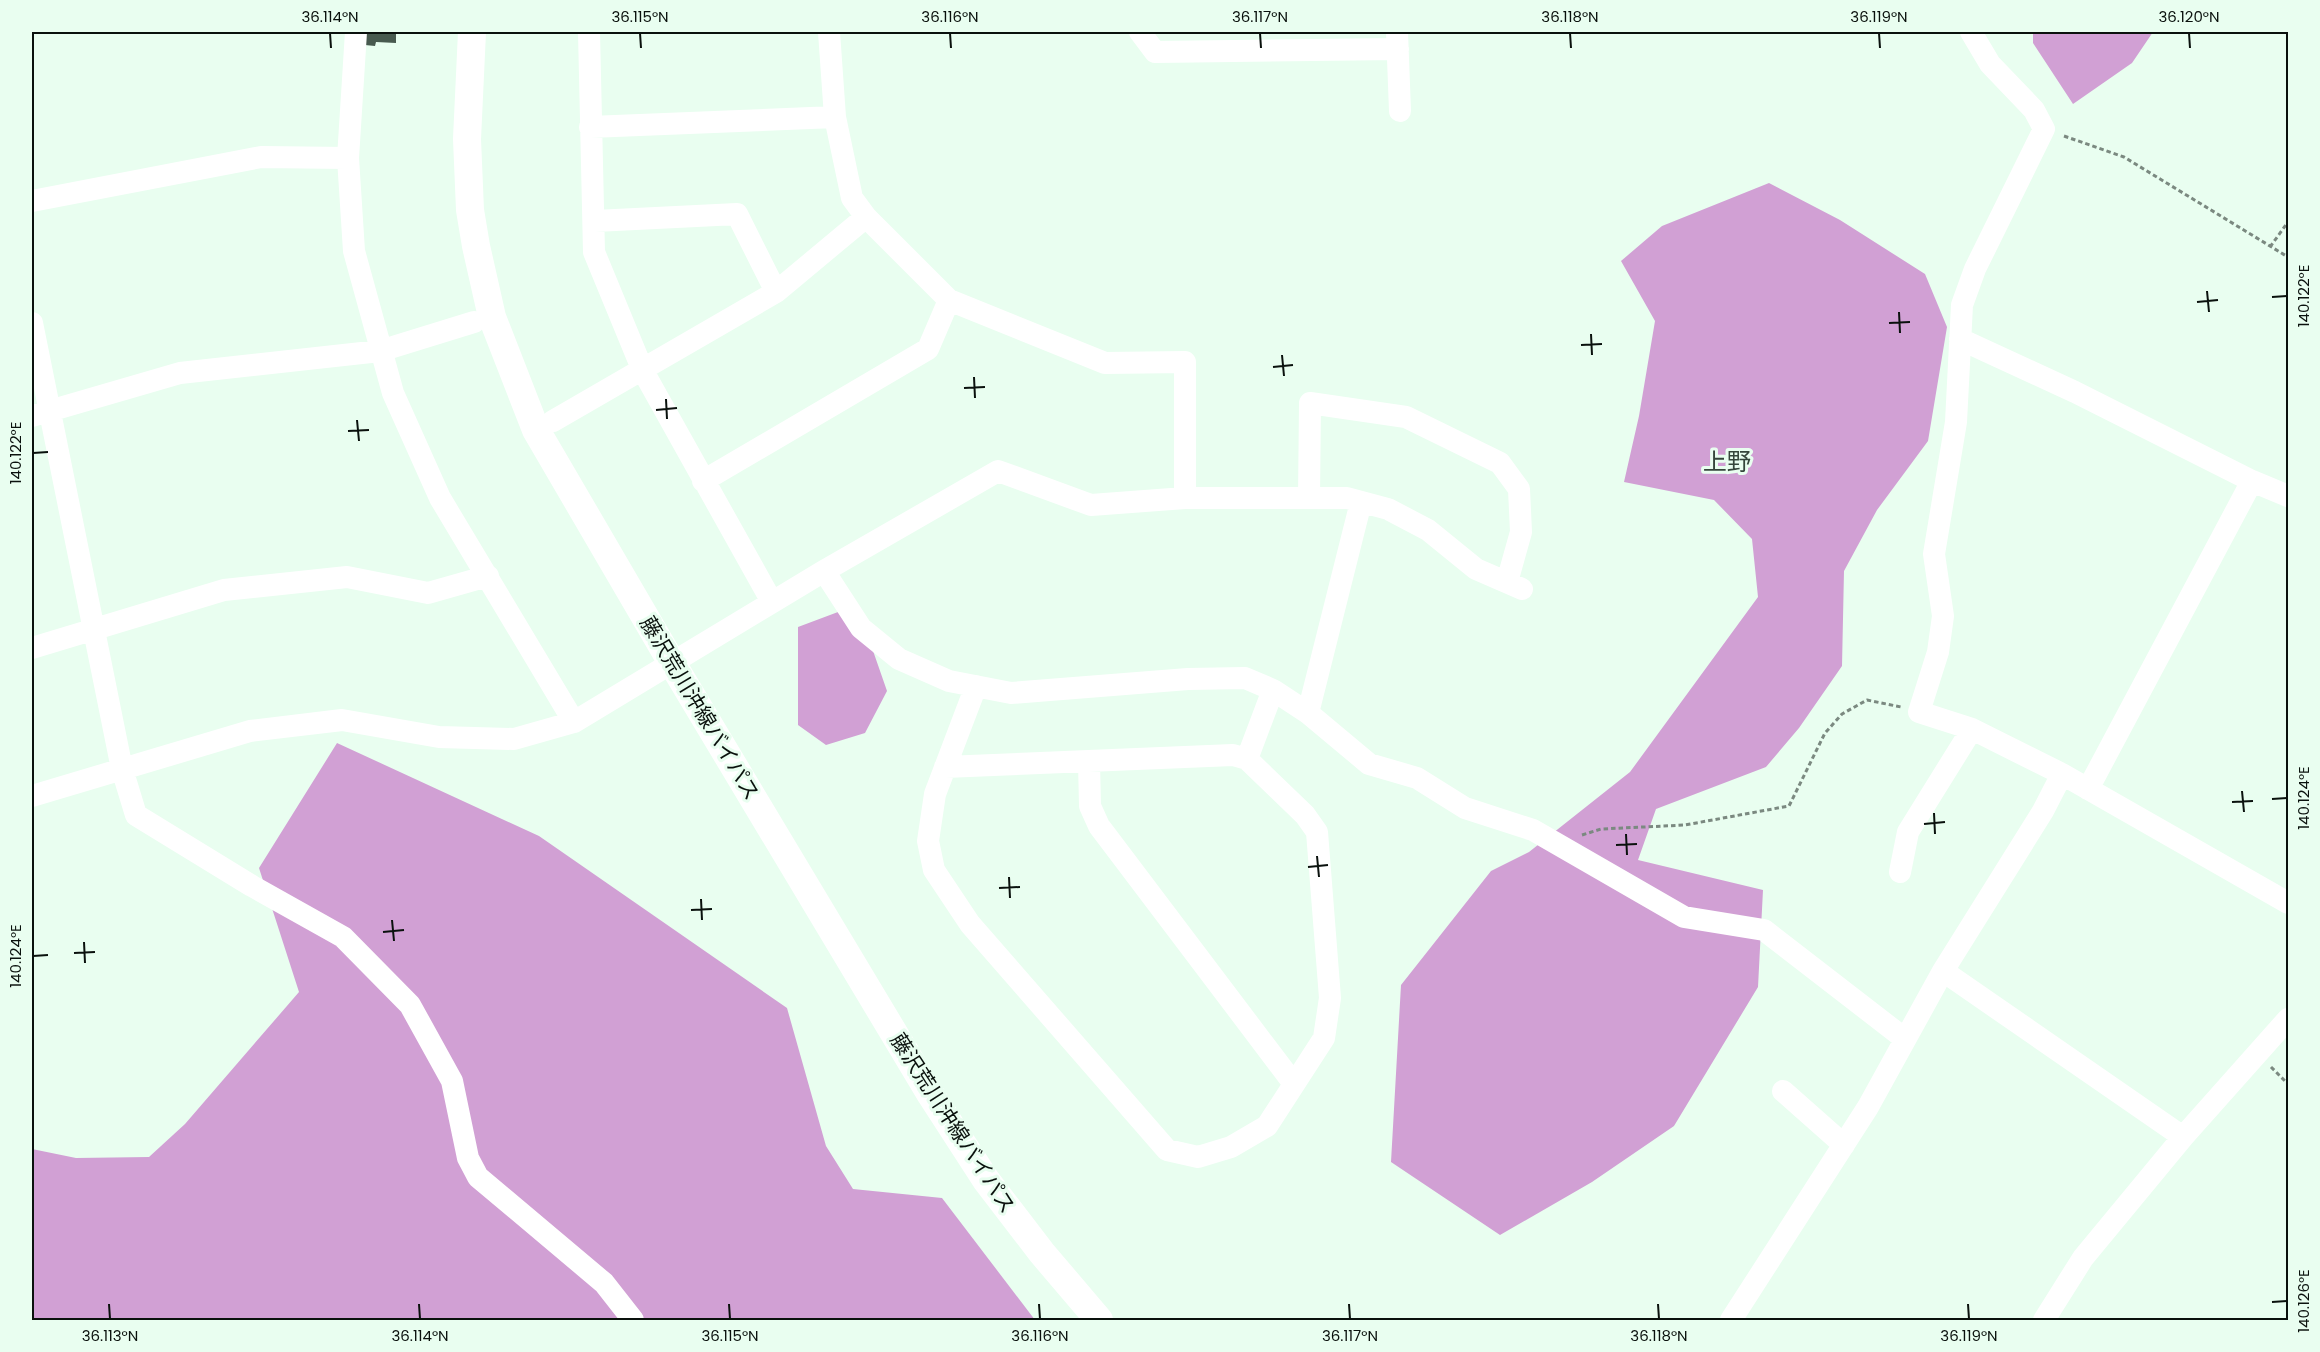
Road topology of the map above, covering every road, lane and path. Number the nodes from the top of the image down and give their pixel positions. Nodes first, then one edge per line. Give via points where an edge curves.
1 (356, 32) edge
2 (472, 32) edge
3 (589, 32) edge
4 (829, 32) edge
5 (1140, 32) edge
6 (1971, 32) edge
7 (1397, 40) edge
8 (1293, 41) edge
9 (1400, 111) dead end
10 (835, 117) junction
11 (590, 127) junction
12 (2044, 129) junction
13 (348, 158) junction
14 (32, 201) edge
15 (866, 217) junction
16 (595, 221) junction
17 (2289, 222) edge
18 (2270, 247) junction
19 (2289, 257) edge
20 (776, 292) junction
21 (949, 300) junction
22 (32, 322) edge
23 (474, 322) dead end
24 (1960, 339) junction
25 (380, 351) junction
26 (643, 371) junction
27 (40, 413) edge
28 (553, 421) dead end
29 (703, 481) junction
30 (2252, 481) junction
31 (2289, 496) edge
32 (1185, 498) junction
33 (1309, 498) junction
34 (1361, 502) junction
35 (824, 571) junction
36 (488, 576) junction
37 (772, 602) junction
38 (93, 628) junction
39 (32, 648) edge
40 (672, 663) junction
41 (976, 686) junction
42 (1272, 690) junction
43 (1919, 712) junction
44 (1308, 713) junction
45 (574, 722) junction
46 (1972, 729) junction
47 (1247, 759) junction
48 (1089, 761) junction
49 (945, 766) junction
50 (122, 769) junction
51 (2062, 774) junction
52 (2088, 789) junction
53 (32, 796) edge
54 (1579, 836) dead end
55 (1900, 872) dead end
56 (2289, 903) edge
57 (1943, 971) junction
58 (2289, 1019) edge
59 (1905, 1039) junction
60 (1294, 1084) junction
61 (1783, 1091) dead end
62 (2183, 1137) junction
63 (1844, 1145) junction
64 (633, 1320) edge
65 (1099, 1320) edge
66 (1731, 1320) edge
67 (2044, 1320) edge

1 - 13 street
2 - 40 main road, 藤沢荒川沖線バイパス via 467,139 470,210 492,317 536,430
3 - 11 street
4 - 10 street
5 - 8 street via 1155,52
6 - 12 street via 1990,63 2034,110
7 - 8 street
7 - 9 street
10 - 11 street
10 - 15 street via 852,198
11 - 16 street
12 - 18 path via 2124,158
12 - 24 street via 1975,269 1962,304
13 - 14 street via 261,157
13 - 25 street via 354,251
15 - 20 street
15 - 21 street
16 - 20 street via 737,214
16 - 26 street via 594,252
17 - 18 path
18 - 19 path
20 - 26 street
21 - 29 street via 928,349
21 - 32 street via 1105,363 1185,362
22 - 27 street
23 - 25 street
24 - 30 street
24 - 43 street via 1956,422 1934,554 1943,616 1938,652
25 - 27 street via 180,373
25 - 36 street via 422,461
26 - 28 street
26 - 29 street
27 - 38 street
29 - 37 street
30 - 31 street
30 - 52 street
32 - 33 street
32 - 35 street via 1091,505 998,471
33 - 34 street
33 - 34 street via 1310,403 1407,417 1500,463 1519,489 1521,532 1514,586 1476,569 1428,530 1388,509
34 - 44 street
35 - 37 street
35 - 41 street via 861,628 899,659 949,681
36 - 38 street via 428,593 347,577 224,590
36 - 45 street
37 - 40 street
38 - 39 street
38 - 50 street
40 - 45 street
40 - 65 main road, 藤沢荒川沖線バイパス via 980,1170 1042,1254
41 - 42 street via 1011,693 1245,678
41 - 49 street
42 - 44 street
42 - 47 street
43 - 46 street
43 - 54 path via 1868,700 1842,714 1825,734 1789,806 1685,825 1601,829
44 - 59 street via 1369,764 1417,778 1465,808 1533,830 1684,917 1764,930
45 - 50 street via 514,739 439,737 342,720 250,731
46 - 51 street
46 - 55 street via 1908,832
47 - 48 street via 1233,755
47 - 60 street via 1305,815 1317,832 1330,998 1324,1038
48 - 49 street
48 - 60 street via 1090,806 1099,826
49 - 60 street via 935,794 928,841 934,870 970,924 1167,1150 1198,1157 1231,1147 1267,1126
50 - 53 street
50 - 64 street via 136,815 343,937 410,1005 452,1081 468,1158 478,1177 604,1283
51 - 52 street
51 - 57 street
52 - 56 street
57 - 59 street
57 - 62 street
58 - 62 street
59 - 63 street
61 - 63 street
62 - 67 street via 2083,1258
63 - 66 street

